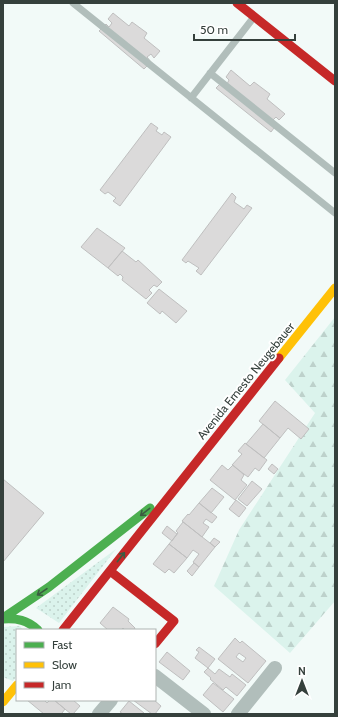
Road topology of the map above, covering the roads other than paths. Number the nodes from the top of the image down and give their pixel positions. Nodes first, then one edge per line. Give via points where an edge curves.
1 (73, 3) edge
2 (237, 3) edge
3 (254, 17) junction
4 (210, 73) junction
5 (335, 81) edge
6 (191, 98) junction
7 (335, 173) edge
8 (335, 213) edge
9 (335, 288) edge
10 (175, 488) junction
11 (110, 572) junction
12 (3, 618) edge
13 (37, 629) edge
14 (64, 629) edge
15 (156, 643) edge
16 (274, 668) dead end
17 (156, 677) edge
18 (16, 686) edge
19 (6, 695) edge
20 (110, 701) edge
21 (3, 702) edge
22 (99, 714) edge
23 (204, 714) edge
24 (238, 714) edge

1 - 6 lane
2 - 3 main road
3 - 4 lane
3 - 5 main road
4 - 6 lane
4 - 7 lane
6 - 8 lane
9 - 10 main road, Avenida Ernesto Neugebauer
11 -> 10 main road, Avenida Ernesto Neugebauer
10 -> 12 main road, Avenida Ernesto Neugebauer via 49,587
11 - 14 main road, Avenida Ernesto Neugebauer
11 - 15 main road via 174,621
12 - 13 main road via 26,620
16 - 24 street
17 - 23 street
18 - 19 main road
19 - 21 main road
20 - 22 street

